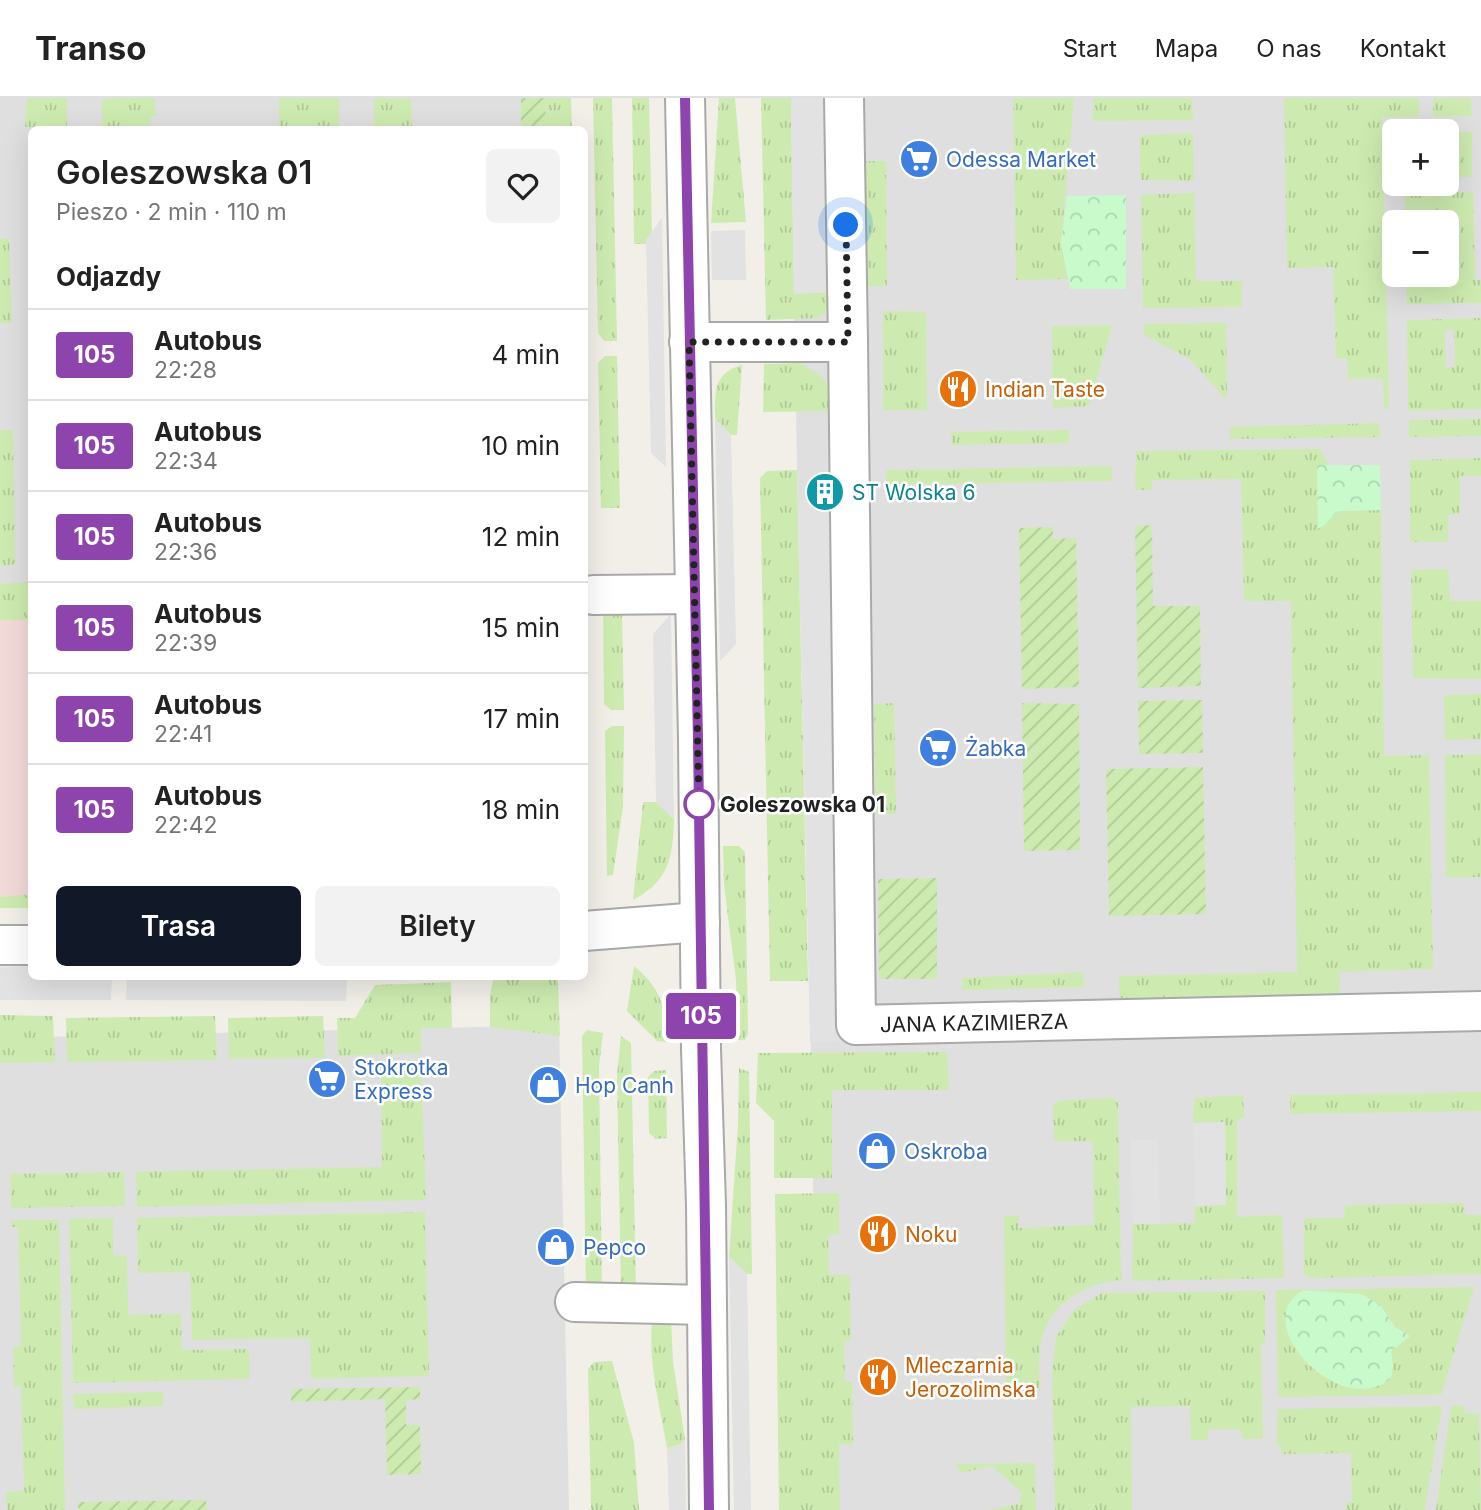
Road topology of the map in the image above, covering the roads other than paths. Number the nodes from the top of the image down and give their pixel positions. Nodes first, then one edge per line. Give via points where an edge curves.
1 (685, 98) edge
2 (844, 98) edge
3 (689, 342) junction
4 (848, 342) junction
5 (695, 594) junction
6 (593, 595) dead end
7 (700, 922) junction
8 (588, 930) edge
9 (0, 945) edge
10 (28, 946) edge
11 (1481, 1011) edge
12 (575, 1302) dead end
13 (707, 1306) junction
14 (709, 1510) edge

1 - 3 street
2 - 4 street, JANA KAZIMIERZA
3 - 4 street
3 - 5 street
4 - 11 street, JANA KAZIMIERZA via 856,1025
5 - 6 street
5 - 7 street
7 - 8 street
7 - 13 street
9 - 10 street
12 - 13 street
13 - 14 street

